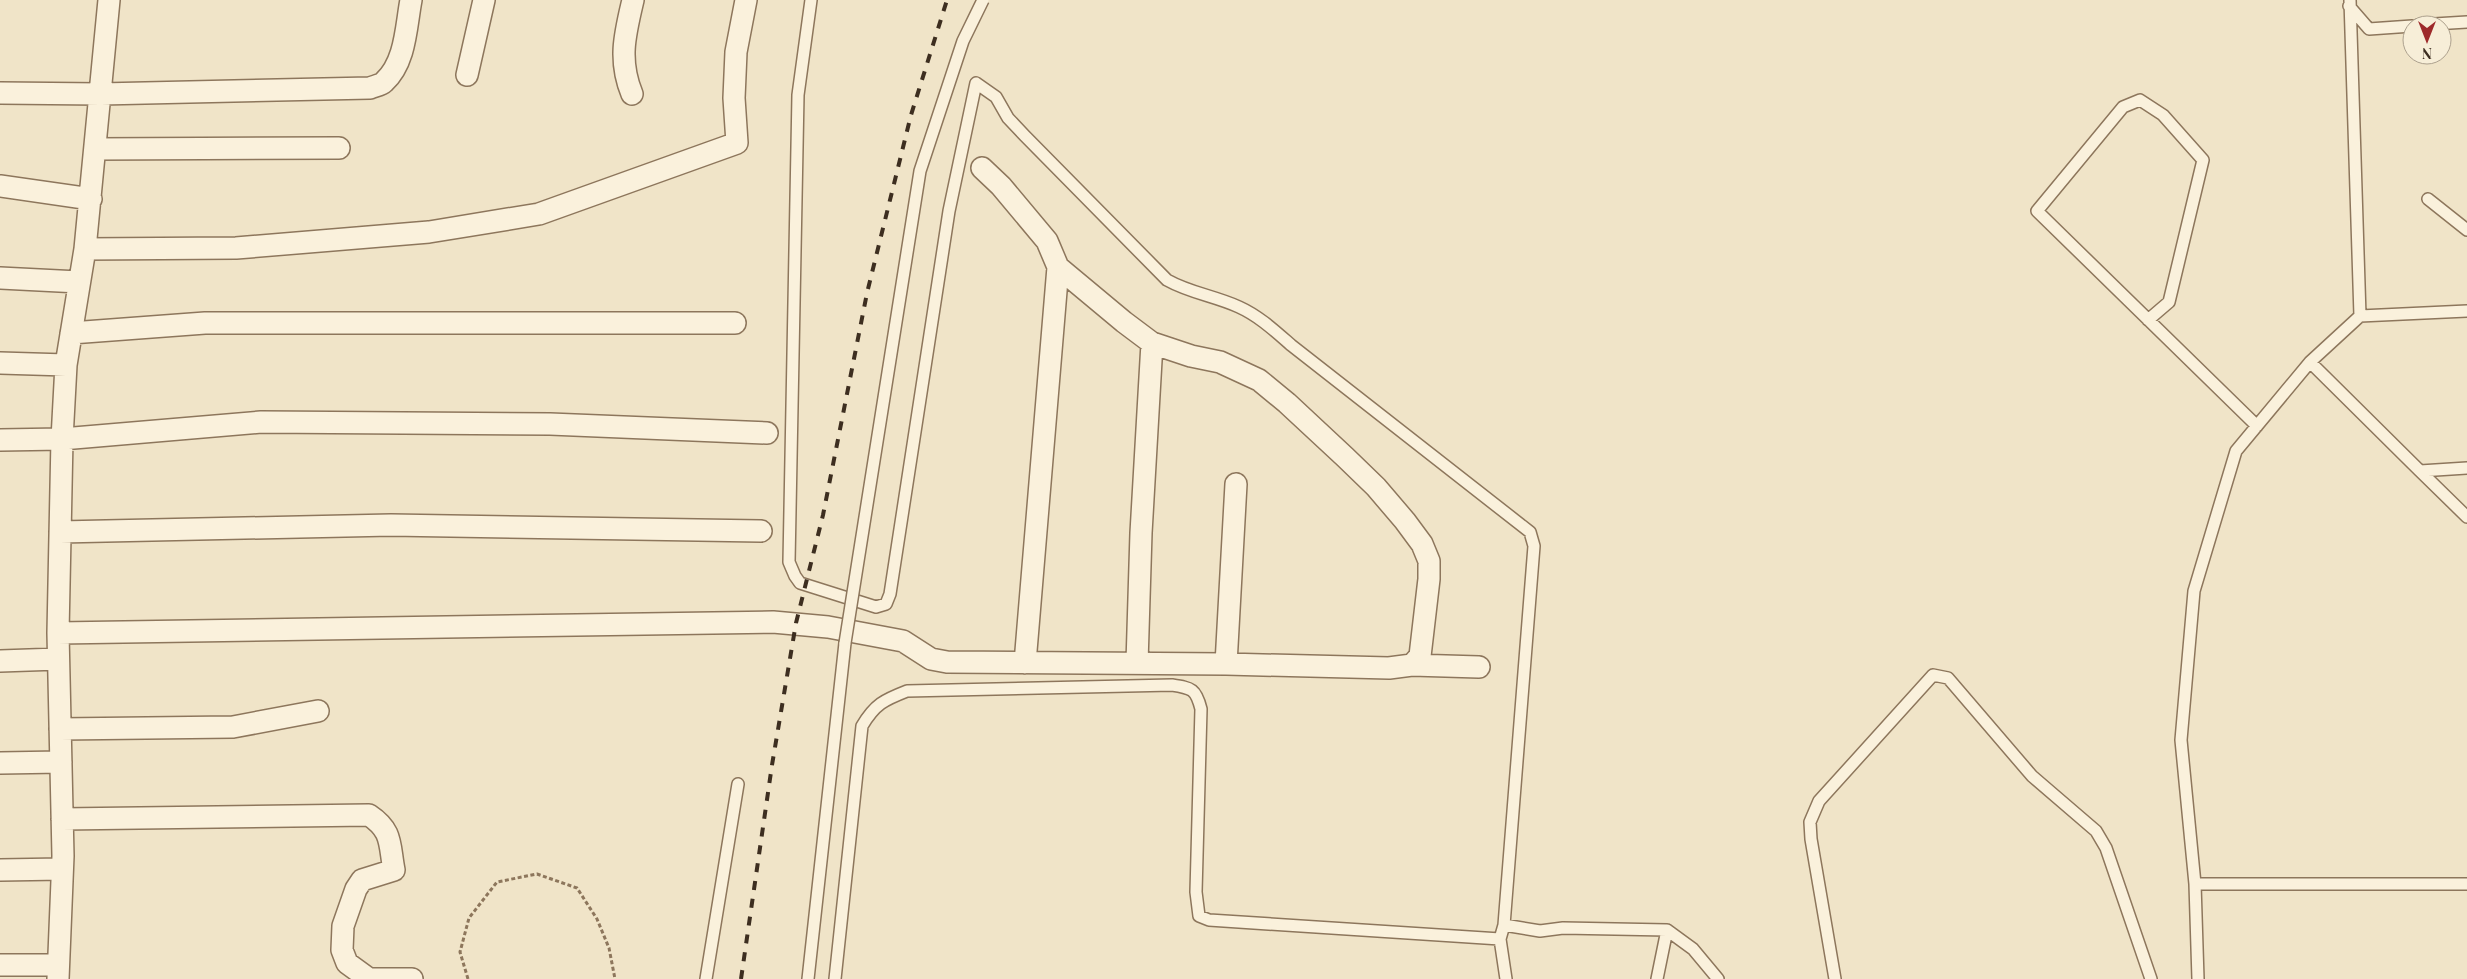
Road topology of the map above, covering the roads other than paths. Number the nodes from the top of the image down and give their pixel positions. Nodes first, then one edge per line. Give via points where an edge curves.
1 (109, 0) edge
2 (411, 0) edge
3 (484, 0) edge
4 (633, 0) edge
5 (746, 0) edge
6 (811, 0) edge
7 (984, 0) edge
8 (2349, 3) edge
9 (2467, 22) edge
10 (2452, 23) edge
11 (2402, 27) edge
12 (468, 75) dead end
13 (0, 93) edge
14 (101, 94) junction
15 (632, 94) dead end
16 (339, 148) dead end
17 (95, 149) junction
18 (982, 168) dead end
19 (0, 186) edge
20 (91, 199) junction
21 (2428, 199) dead end
22 (2467, 230) edge
23 (85, 249) junction
24 (1058, 267) junction
25 (0, 278) edge
26 (79, 282) junction
27 (2467, 311) edge
28 (2360, 316) junction
29 (2148, 320) junction
30 (735, 323) dead end
31 (71, 333) junction
32 (1152, 343) junction
33 (2310, 362) junction
34 (0, 363) edge
35 (66, 365) junction
36 (2257, 426) junction
37 (768, 433) dead end
38 (62, 439) junction
39 (0, 440) edge
40 (2467, 468) edge
41 (2420, 471) junction
42 (1236, 484) dead end
43 (2467, 516) edge
44 (761, 531) dead end
45 (60, 532) junction
46 (58, 633) junction
47 (58, 660) junction
48 (0, 661) edge
49 (1025, 663) junction
50 (1137, 663) junction
51 (1226, 664) junction
52 (1412, 665) junction
53 (1478, 667) dead end
54 (318, 711) dead end
55 (60, 729) junction
56 (60, 762) junction
57 (0, 763) edge
58 (738, 784) dead end
59 (62, 819) junction
60 (62, 869) junction
61 (0, 870) edge
62 (2195, 884) junction
63 (2467, 884) edge
64 (1504, 925) junction
65 (1667, 930) junction
66 (1500, 939) junction
67 (0, 965) edge
68 (58, 972) edge
69 (412, 979) edge
70 (706, 979) edge
71 (808, 979) edge
72 (835, 979) edge
73 (1506, 979) edge
74 (1657, 979) edge
75 (1718, 979) edge
76 (1835, 979) edge
77 (2151, 979) edge
78 (2198, 979) edge

1 - 14 street
2 - 14 street via 403,47 396,65 384,82 370,88
3 - 12 street
4 - 15 street via 622,63
5 - 23 street via 736,52 737,144 539,214 429,232 236,248
6 - 64 lane via 798,95 790,562 800,583 876,607 886,604 890,594 949,211 976,83 996,97 1008,118 1167,280 1184,290 1224,301 1259,317 1530,532 1534,546
7 - 71 lane, bridge via 963,41 920,172 845,643
8 - 11 lane via 2369,29
8 - 28 lane
9 - 10 lane
13 - 14 street
14 - 17 street
16 - 17 street
17 - 20 street
18 - 24 street via 1047,241
19 - 20 street
20 - 23 street
21 - 22 lane
23 - 26 street
24 - 32 street
24 - 49 street
25 - 26 street
26 - 31 street
27 - 28 lane
28 - 33 lane
29 - 29 lane via 2037,211 2123,108 2140,100 2163,115 2203,160 2169,302
29 - 36 lane
30 - 31 street via 205,323
31 - 35 street
32 - 50 street
32 - 52 street via 1220,362 1259,380 1345,457 1405,521 1422,544 1429,561 1420,656
33 - 36 lane
33 - 41 lane
34 - 35 street
35 - 38 street
36 - 62 lane via 2236,452 2194,591 2181,740
37 - 38 street via 550,424 260,422
38 - 39 street
38 - 45 street
40 - 41 lane
41 - 43 lane
42 - 51 street
44 - 45 street via 391,524
45 - 46 street
46 - 47 street
46 - 49 street via 773,622 828,627 903,641 931,659 947,662
47 - 48 street
47 - 55 street
49 - 50 street
50 - 51 street
51 - 52 street via 1389,668
52 - 53 street
54 - 55 street via 233,727
55 - 56 street
56 - 57 street
56 - 59 street
58 - 70 lane
59 - 60 street
59 - 69 street via 369,815 382,824 387,834 394,870 362,880 343,926 342,950 348,963 369,979
60 - 61 street
60 - 68 street
62 - 63 lane
62 - 78 lane
64 - 65 lane via 1540,931 1563,928
64 - 66 lane
65 - 74 lane
65 - 75 lane via 1693,948
66 - 72 lane via 1209,920 1199,916 1196,892 1201,709 1197,696 1189,687 907,691 881,701 870,711 862,726
66 - 73 lane
67 - 68 street
76 - 77 lane via 1810,840 1810,822 1819,801 1933,675 1948,678 2032,776 2096,831 2106,848

